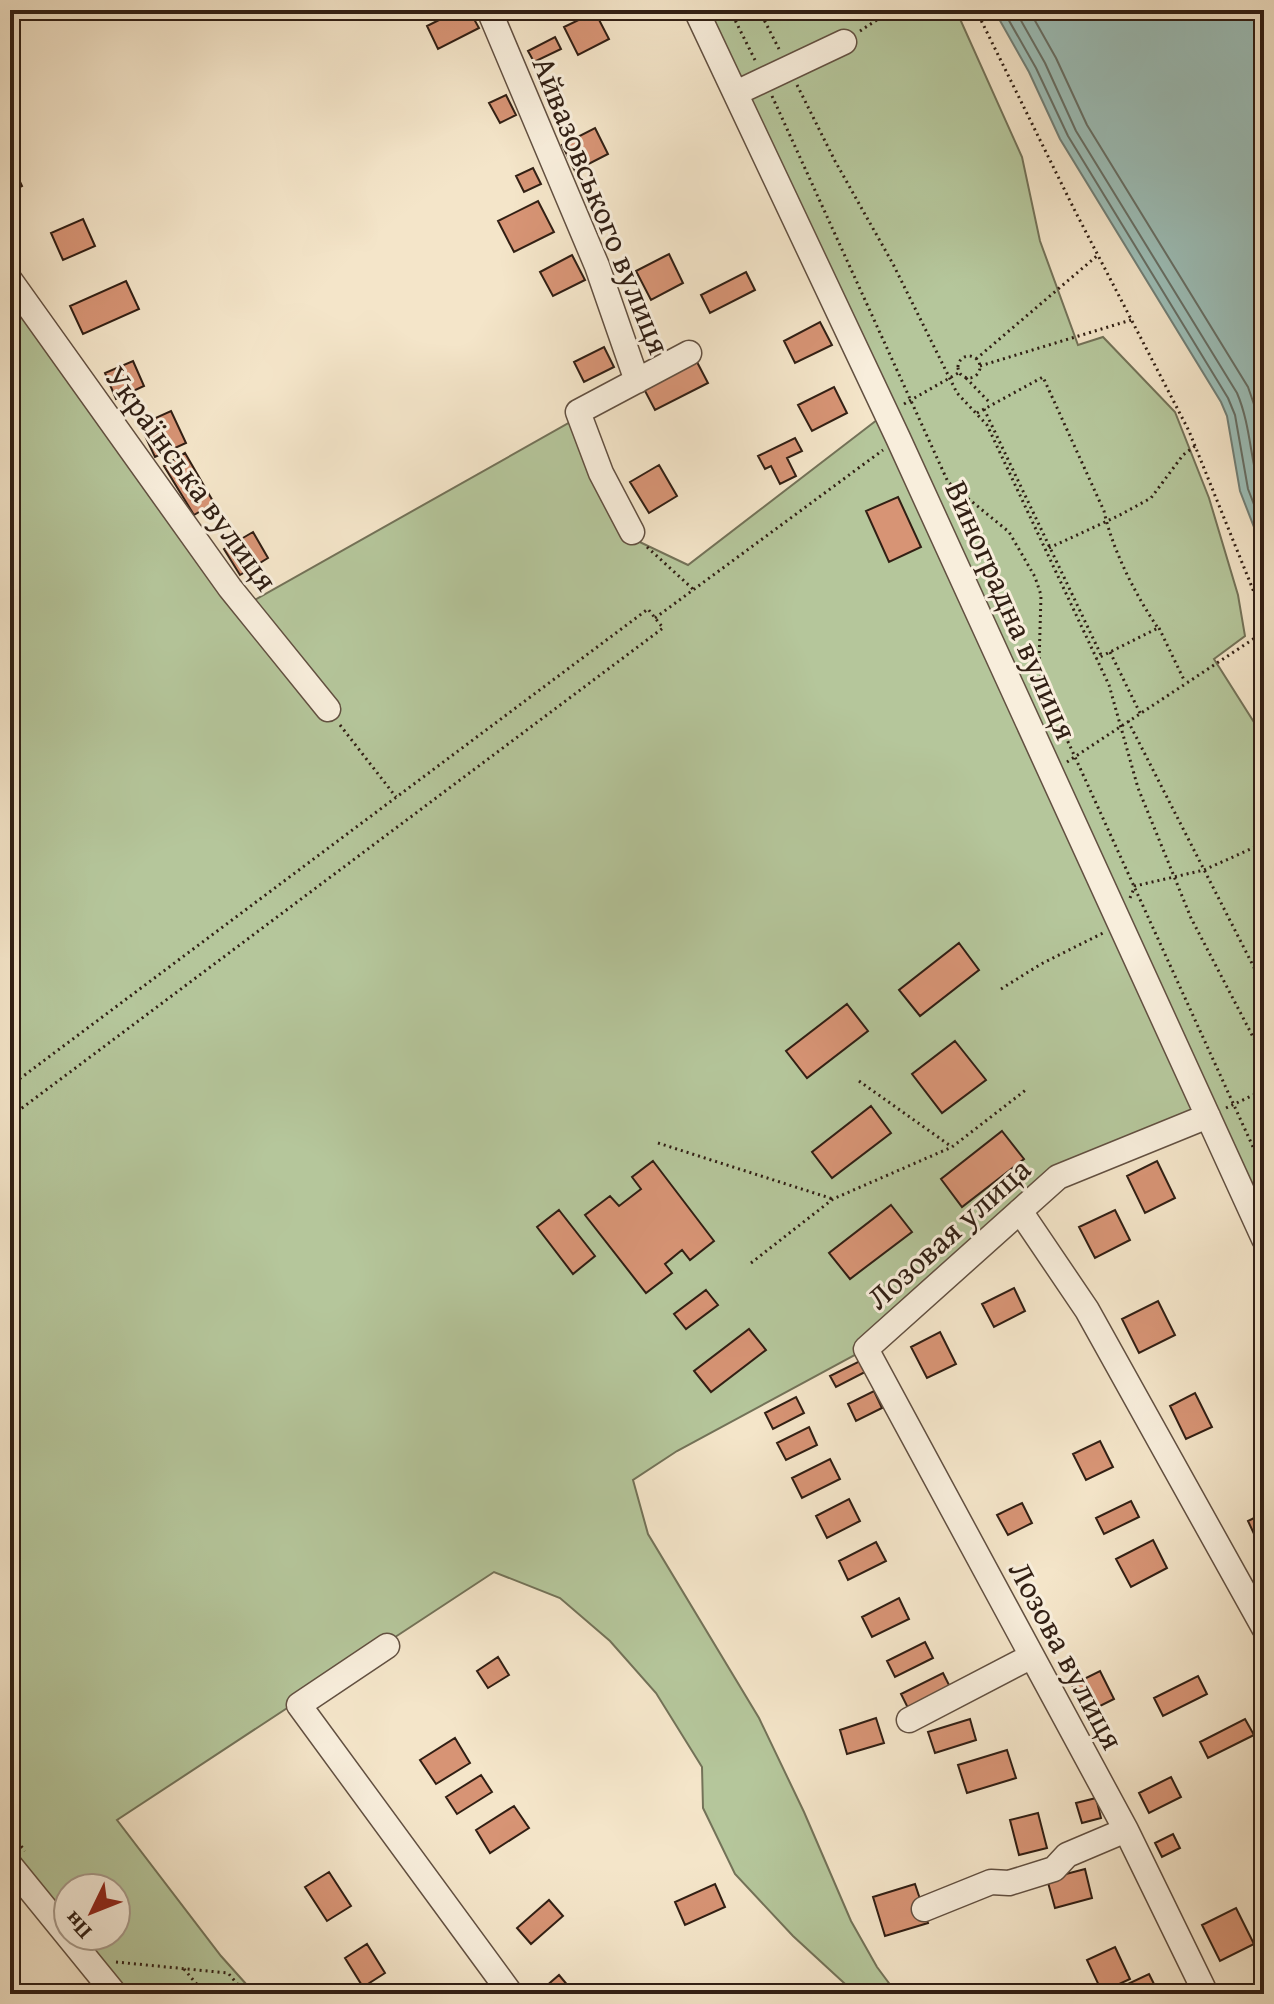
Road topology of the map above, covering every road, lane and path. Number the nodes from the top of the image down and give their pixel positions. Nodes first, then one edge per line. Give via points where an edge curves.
1 (489, 10) edge
2 (696, 10) edge
3 (730, 10) edge
4 (759, 10) edge
5 (892, 10) edge
6 (976, 10) edge
7 (844, 42) joint
8 (788, 68) junction
9 (764, 79) junction
10 (736, 93) junction
11 (1098, 255) junction
12 (10, 280) edge
13 (1131, 320) junction
14 (689, 353) dead end
15 (976, 359) junction
16 (980, 366) junction
17 (960, 372) junction
18 (965, 377) junction
19 (949, 378) junction
20 (637, 381) junction
21 (911, 400) junction
22 (991, 404) junction
23 (984, 408) junction
24 (977, 413) junction
25 (886, 414) junction
26 (920, 420) junction
27 (898, 438) junction
28 (1195, 446) junction
29 (1106, 521) junction
30 (632, 532) dead end
31 (1048, 549) junction
32 (660, 561) dead end
33 (694, 590) junction
34 (1264, 617) edge
35 (655, 618) junction
36 (1158, 628) junction
37 (1264, 632) edge
38 (1110, 652) junction
39 (1096, 659) junction
40 (1185, 682) junction
41 (328, 709) joint
42 (1140, 713) junction
43 (1128, 721) junction
44 (1120, 726) junction
45 (1075, 755) junction
46 (1051, 775) junction
47 (396, 797) junction
48 (1264, 843) edge
49 (1204, 870) junction
50 (1173, 877) junction
51 (1135, 886) junction
52 (1120, 924) junction
53 (1264, 987) edge
54 (1001, 989) dead end
55 (1264, 1058) edge
56 (859, 1081) dead end
57 (10, 1086) edge
58 (1027, 1089) dead end
59 (1264, 1090) edge
60 (1234, 1105) junction
61 (1208, 1116) junction
62 (10, 1117) edge
63 (658, 1143) dead end
64 (952, 1147) junction
65 (1264, 1171) edge
66 (833, 1199) junction
67 (1020, 1211) junction
68 (1264, 1239) edge
69 (751, 1263) dead end
70 (866, 1349) joint
71 (1264, 1628) edge
72 (387, 1646) dead end
73 (1032, 1656) junction
74 (909, 1720) dead end
75 (1126, 1830) junction
76 (10, 1865) edge
77 (924, 1909) dead end
78 (116, 1962) dead end
79 (184, 1968) junction
80 (115, 1994) edge
81 (205, 1994) edge
82 (246, 1994) edge
83 (511, 1994) edge
84 (1206, 1994) edge

1 - 20 street, Айвазовського вулиця via 597,266
2 - 10 street, Виноградна вулиця
3 - 9 path
4 - 8 path
5 - 7 path
6 - 11 path
7 - 8 street
8 - 9 street
8 - 19 path
9 - 10 street
9 - 21 path
10 - 25 street, Виноградна вулиця
11 - 13 path
11 - 15 path
12 - 41 street, Українська вулиця via 230,588
13 - 16 path
13 - 28 path
14 - 20 street, Айвазовського вулиця
15 - 16 path
15 - 17 path via 963,358
16 - 18 path via 975,375
17 - 18 path
17 - 19 path
18 - 22 path
19 - 21 path
19 - 24 path
20 - 30 street, Айвазовського вулиця via 578,412 601,473
21 - 25 path
21 - 26 path
22 - 23 path
22 - 29 path via 1043,377
23 - 24 path
23 - 31 path
24 - 31 path
25 - 27 street, Виноградна вулиця
26 - 27 path
26 - 45 path via 948,482 1009,532 1035,577 1041,595 1040,674
27 - 33 path
27 - 46 street, Виноградна вулиця
28 - 29 path via 1151,498
28 - 34 path
29 - 31 path
29 - 36 path
31 - 39 path
32 - 33 path
33 - 35 path
35 - 47 path via 648,609
35 - 62 path via 663,628
36 - 38 path
36 - 40 path
37 - 40 path
38 - 39 path
38 - 42 path
39 - 44 path via 1115,700
40 - 42 path
41 - 47 path
42 - 43 path
43 - 44 path
43 - 49 path
44 - 45 path
44 - 50 path
45 - 46 path
45 - 51 path
46 - 52 street, Виноградна вулиця
47 - 57 path
48 - 49 path
49 - 50 path
49 - 53 path
50 - 51 path
50 - 55 path
51 - 52 path
51 - 60 path
52 - 54 path
52 - 61 street, Виноградна вулиця
56 - 64 path
58 - 64 path
59 - 60 path
60 - 65 path
61 - 67 street, Лозовая улица via 1058,1177
61 - 68 street, Виноградна вулиця
63 - 66 path
64 - 66 path
66 - 69 path
67 - 70 street, Лозовая улица
67 - 71 street via 1087,1310
70 - 73 street, Лозова вулиця
72 - 83 street via 299,1705
73 - 74 street
73 - 75 street, Лозова вулиця
75 - 77 street via 1067,1855 1054,1869 1009,1883 991,1882
75 - 84 street, Лозова вулиця
76 - 80 street
78 - 79 path
79 - 81 path
79 - 82 path via 228,1973

